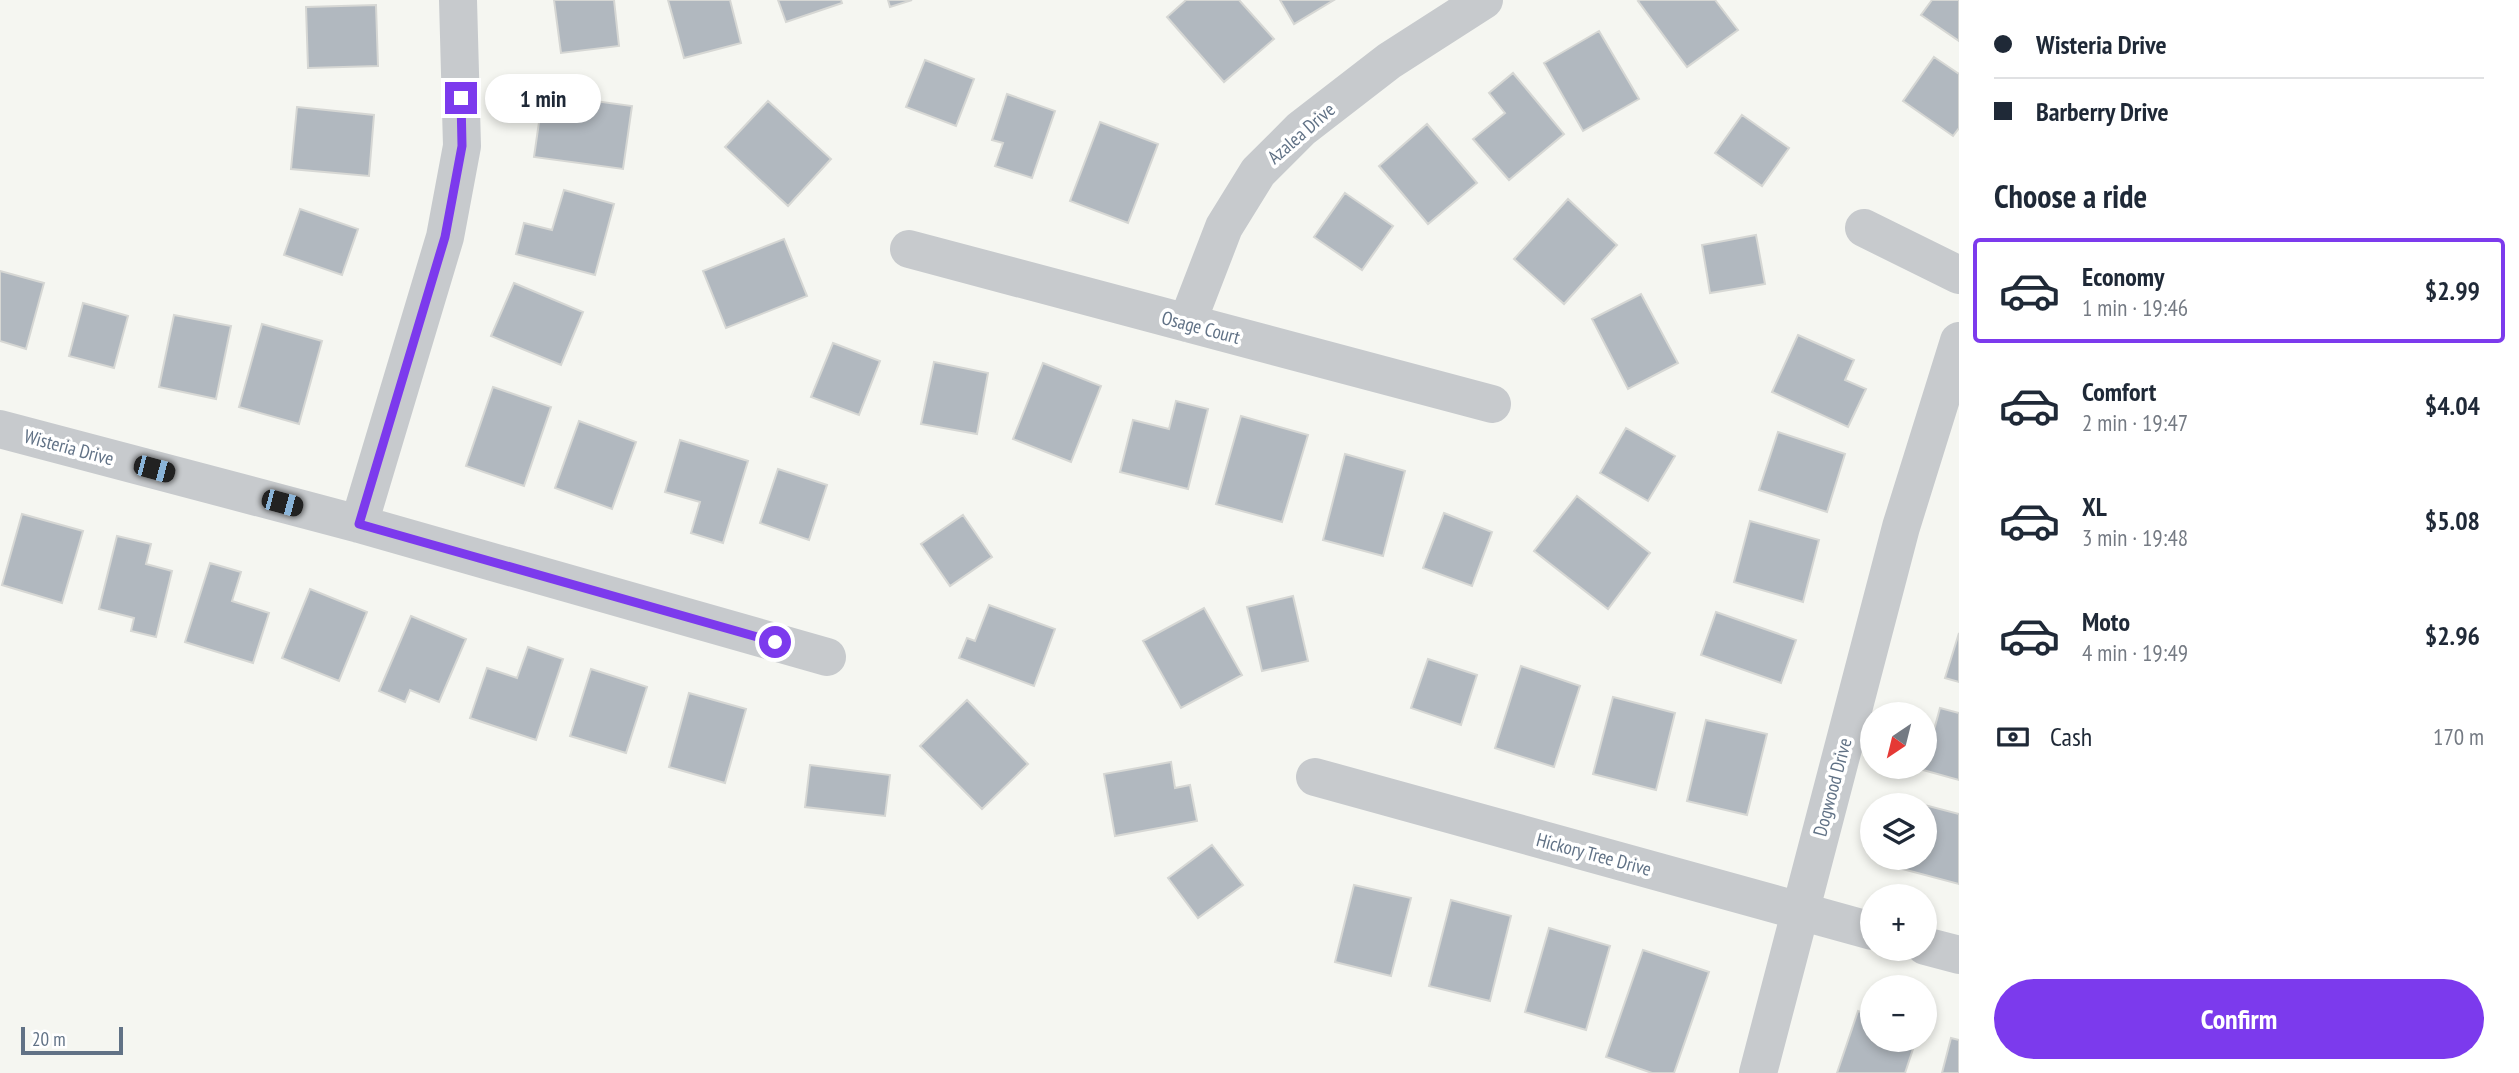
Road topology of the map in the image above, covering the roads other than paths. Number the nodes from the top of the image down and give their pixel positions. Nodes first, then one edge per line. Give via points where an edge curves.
1 (458, 0) edge
2 (1484, 0) edge
3 (1864, 228) dead end
4 (909, 249) dead end
5 (1959, 275) edge
6 (1187, 323) junction
7 (1959, 341) edge
8 (1492, 404) dead end
9 (0, 429) edge
10 (359, 524) junction
11 (827, 657) dead end
12 (1315, 777) dead end
13 (1799, 911) junction
14 (1860, 928) edge
15 (1937, 949) edge
16 (1959, 955) edge
17 (1758, 1073) edge

1 - 10 street via 462,146 448,224
2 - 6 street, Azalea Drive via 1389,61 1301,129 1258,172 1224,227
3 - 5 street
4 - 6 street, Osage Court
6 - 8 street, Osage Court
7 - 13 street, Dogwood Drive via 1901,527
9 - 10 street, Wisteria Drive
10 - 11 street, Wisteria Drive
12 - 13 street, Hickory Tree Drive
13 - 14 street, Hickory Tree Drive
13 - 17 street, Dogwood Drive
15 - 16 street

